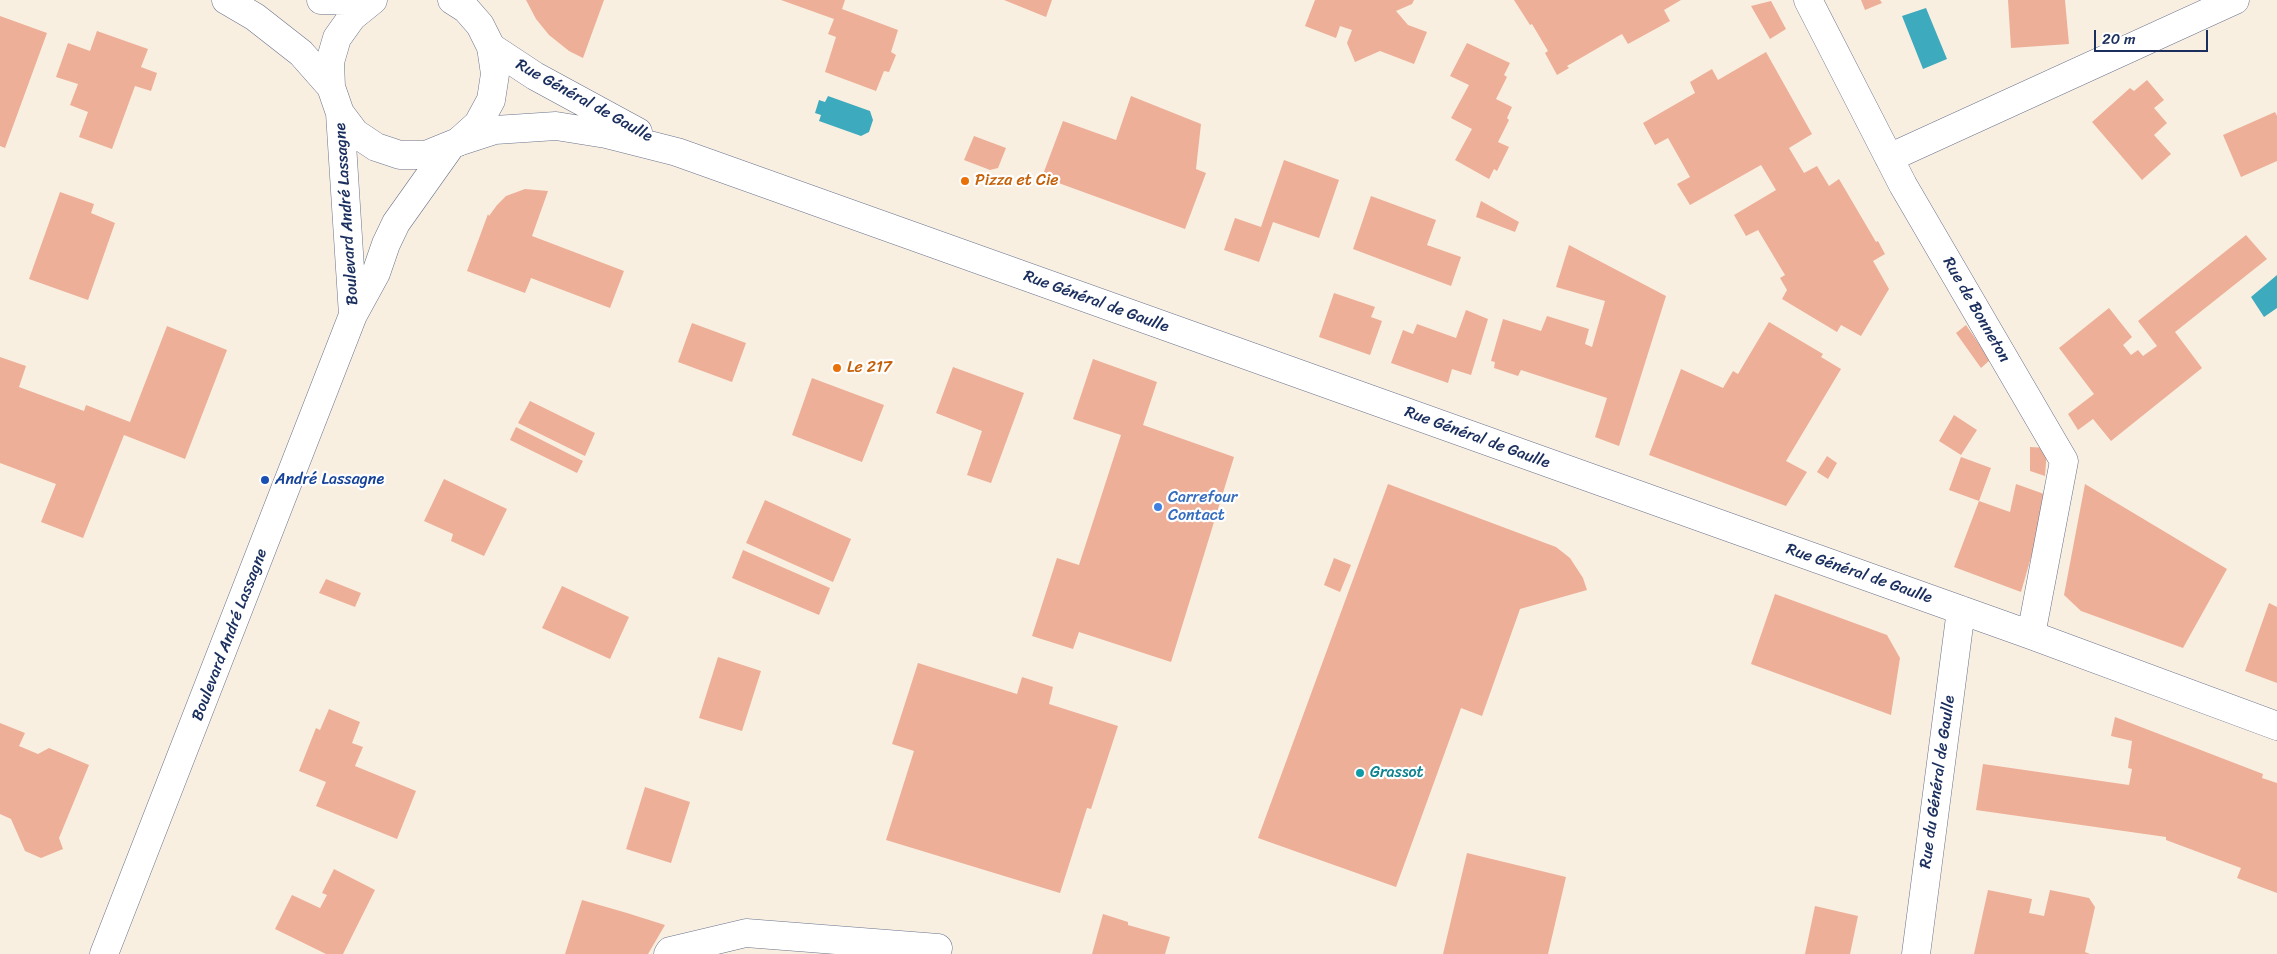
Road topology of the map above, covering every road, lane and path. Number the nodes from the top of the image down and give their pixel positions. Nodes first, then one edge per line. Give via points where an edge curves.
1 (226, 0) edge
2 (321, 0) edge
3 (372, 0) edge
4 (452, 0) edge
5 (1808, 0) edge
6 (2235, 0) edge
7 (483, 24) edge
8 (331, 87) junction
9 (340, 113) junction
10 (454, 144) junction
11 (677, 152) junction
12 (1889, 158) junction
13 (353, 315) junction
14 (1961, 610) junction
15 (2031, 635) junction
16 (2277, 726) edge
17 (938, 948) dead end
18 (104, 954) edge
19 (668, 954) edge
20 (1916, 954) edge

1 - 8 street via 255,17 301,53
2 - 3 street
3 - 8 street via 352,17 337,38 330,62
4 - 7 street, Rue Général de Gaulle
5 - 12 street, Rue de Bonneton
6 - 12 street
7 - 10 street via 495,74 491,100 478,124
7 - 11 street, Rue Général de Gaulle via 535,76
8 - 9 street
9 - 10 street, Rue Général de Gaulle via 355,133 376,147 400,155 426,154
9 - 13 street, Boulevard André Lassagne
10 - 11 street, Rue Général de Gaulle via 496,130 556,126 606,134
10 - 13 street, Boulevard André Lassagne via 396,223 376,272
11 - 14 street, Rue Général de Gaulle
12 - 15 street, Rue de Bonneton via 2064,461
13 - 18 street, Boulevard André Lassagne
14 - 15 street, Rue Général de Gaulle
14 - 20 street, Rue du Général de Gaulle
15 - 16 street, Rue Général de Gaulle
17 - 19 street via 746,933

